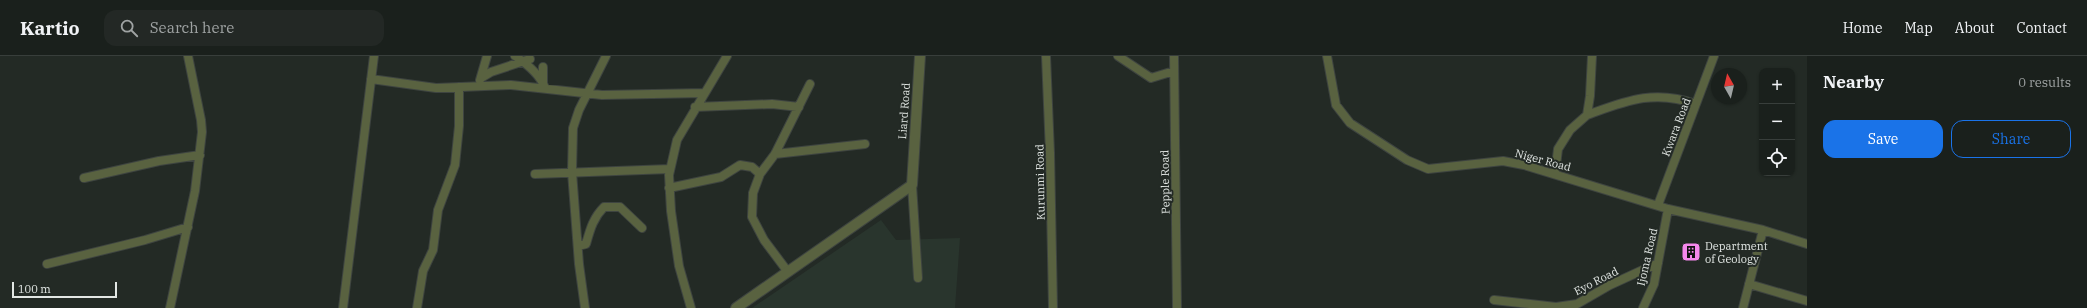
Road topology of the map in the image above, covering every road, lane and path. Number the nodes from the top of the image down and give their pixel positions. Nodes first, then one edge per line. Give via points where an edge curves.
1 (188, 56) edge
2 (374, 56) edge
3 (487, 56) edge
4 (515, 56) edge
5 (606, 56) edge
6 (727, 56) edge
7 (920, 56) edge
8 (1046, 56) edge
9 (1118, 56) edge
10 (1174, 56) edge
11 (1327, 56) edge
12 (1592, 56) edge
13 (1714, 56) edge
14 (526, 60) junction
15 (543, 67) dead end
16 (1174, 71) junction
17 (371, 79) junction
18 (480, 82) junction
19 (810, 84) dead end
20 (544, 85) junction
21 (459, 87) junction
22 (587, 92) junction
23 (704, 93) junction
24 (1696, 104) junction
25 (695, 107) junction
26 (799, 107) junction
27 (1587, 115) junction
28 (865, 144) dead end
29 (775, 154) junction
30 (200, 155) junction
31 (670, 169) junction
32 (572, 172) junction
33 (535, 174) dead end
34 (760, 174) junction
35 (1555, 174) junction
36 (84, 178) dead end
37 (912, 186) junction
38 (670, 188) junction
39 (1658, 205) junction
40 (1668, 209) junction
41 (188, 227) junction
42 (642, 228) dead end
43 (1763, 230) junction
44 (1807, 244) edge
45 (578, 246) junction
46 (1658, 263) junction
47 (47, 264) dead end
48 (788, 272) junction
49 (918, 278) dead end
50 (1749, 284) junction
51 (1494, 300) dead end
52 (1807, 301) edge
53 (170, 308) edge
54 (343, 308) edge
55 (417, 308) edge
56 (585, 308) edge
57 (691, 308) edge
58 (736, 308) edge
59 (1053, 308) edge
60 (1177, 308) edge
61 (1643, 308) edge
62 (1743, 308) edge

1 - 30 street via 201,120
2 - 17 street
3 - 18 street
4 - 14 street
5 - 22 street
6 - 23 street
7 - 37 street, Liard Road
8 - 59 street, Kurunmi Road
9 - 16 street via 1150,78
10 - 16 street, Pepple Road
11 - 35 street, Niger Road via 1336,105 1350,123 1407,160 1428,169 1503,162
12 - 27 street
13 - 24 street, Kwara Road
14 - 18 street via 491,72
14 - 20 street
15 - 20 street
16 - 60 street, Pepple Road
17 - 21 street via 436,88
17 - 54 street
18 - 20 street
18 - 21 street
19 - 26 street
20 - 22 street
21 - 55 street via 455,165 438,210 433,250 423,271
22 - 23 street via 602,95
22 - 32 street via 573,128
23 - 25 street
24 - 27 street via 1657,96 1633,100
24 - 39 street, Kwara Road
25 - 26 street via 772,104
25 - 31 street via 677,140
26 - 29 street
27 - 35 street via 1570,130 1558,149
28 - 29 street
29 - 34 street
30 - 36 street via 159,161
30 - 41 street
31 - 32 street
31 - 38 street
32 - 33 street
32 - 45 street
34 - 38 street via 752,167 740,165 721,177
34 - 48 street via 753,194 752,217 764,240
35 - 39 street, Niger Road
37 - 48 street
37 - 49 street
38 - 57 street via 679,266
39 - 40 street, Niger Road
40 - 43 street, Niger Road
40 - 46 street, Ijoma Road
41 - 47 street
41 - 53 street
42 - 45 street via 620,207 604,207 596,215 586,244
43 - 44 street, Niger Road
43 - 50 street
45 - 56 street
46 - 51 street, Eyo Road via 1610,285 1577,304 1556,307
46 - 61 street, Ijoma Road via 1654,284
48 - 58 street
50 - 52 street
50 - 62 street

